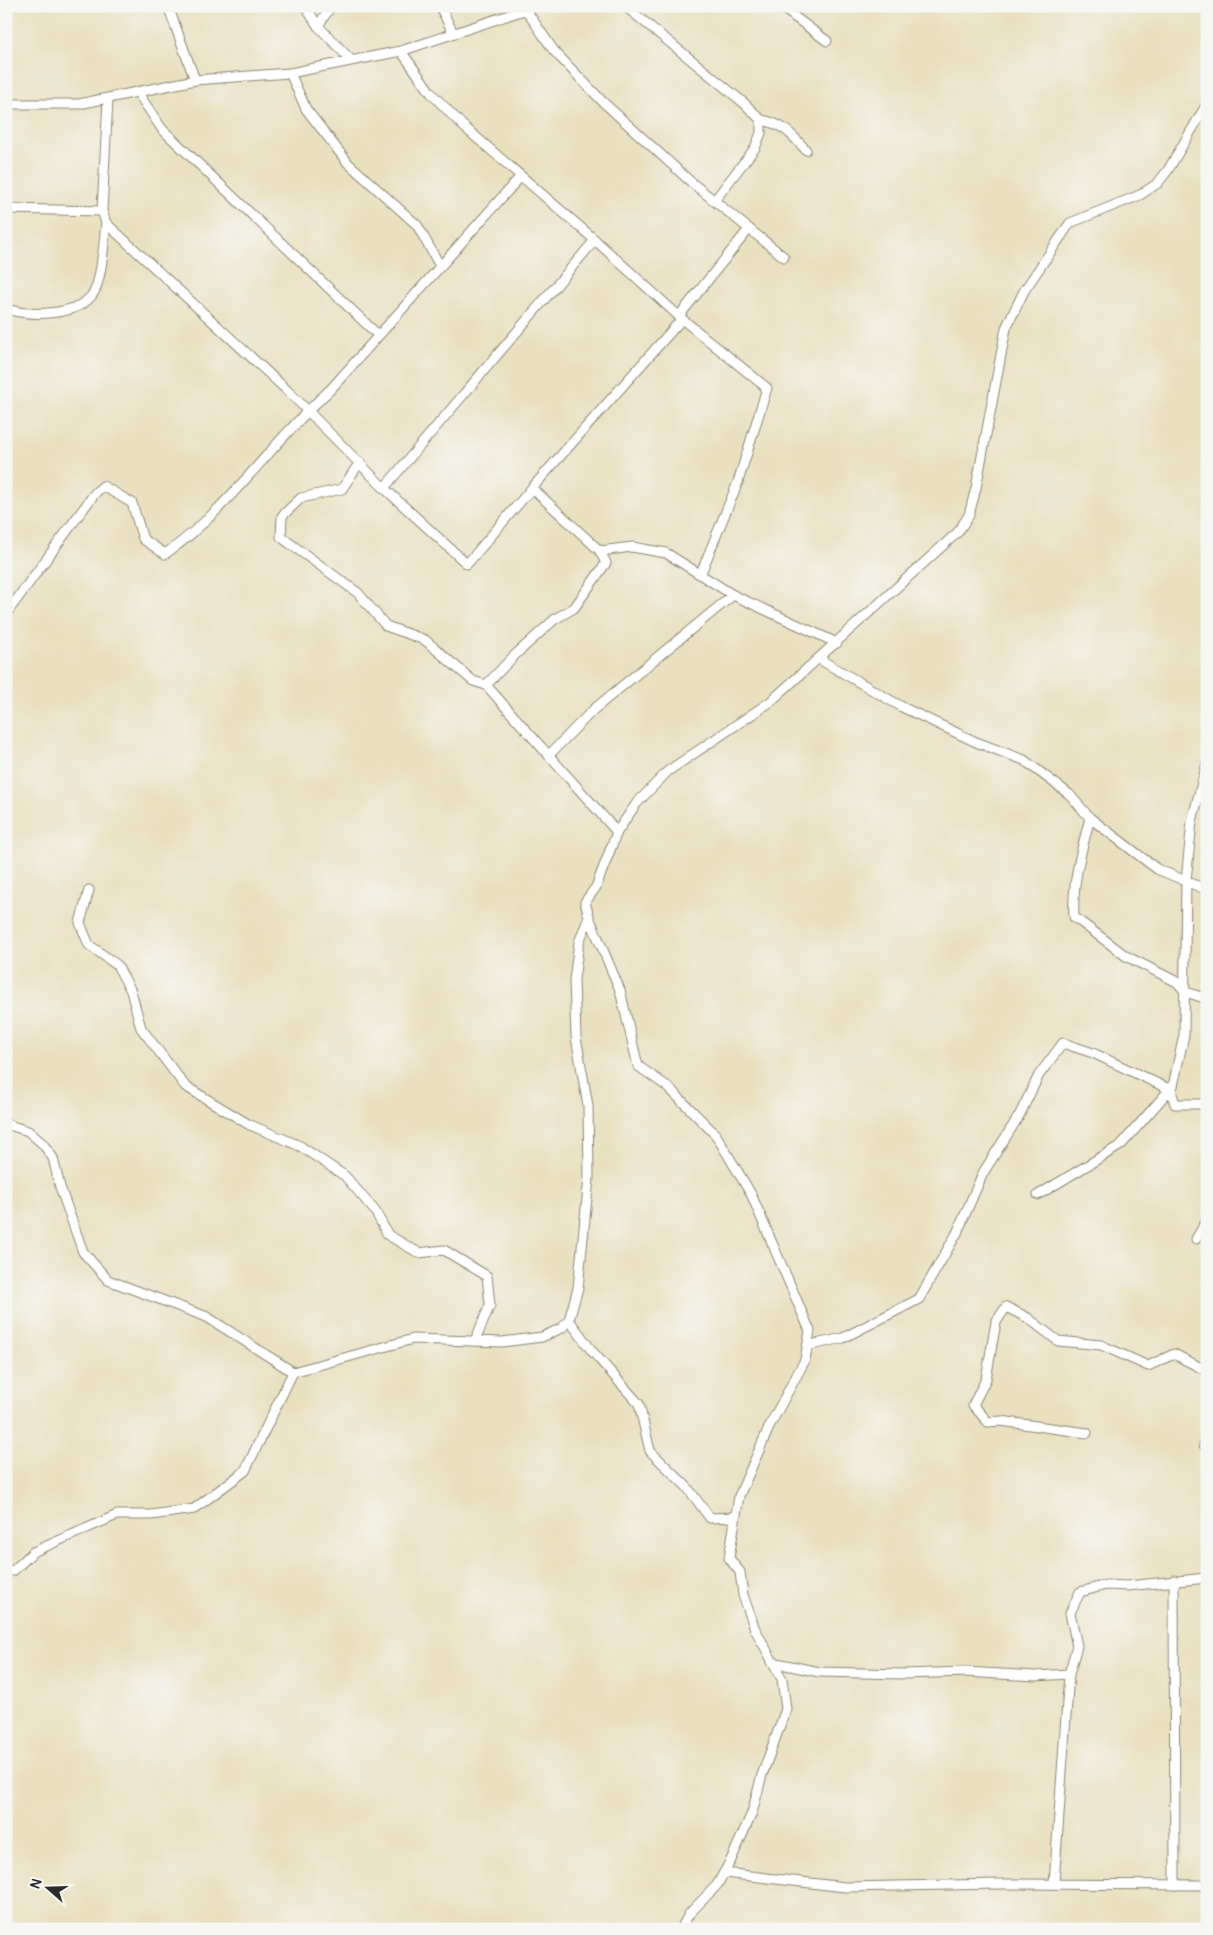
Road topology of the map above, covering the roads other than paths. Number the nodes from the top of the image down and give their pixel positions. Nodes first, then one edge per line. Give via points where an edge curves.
1 (168, 6) edge
2 (304, 6) edge
3 (331, 6) edge
4 (440, 6) edge
5 (536, 6) edge
6 (625, 6) edge
7 (780, 6) edge
8 (526, 10) junction
9 (318, 26) junction
10 (453, 33) junction
11 (827, 41) dead end
12 (401, 51) junction
13 (351, 60) junction
14 (290, 73) junction
15 (195, 80) junction
16 (138, 93) junction
17 (108, 100) junction
18 (6, 104) edge
19 (1207, 104) edge
20 (761, 120) junction
21 (806, 150) dead end
22 (521, 176) junction
23 (714, 201) junction
24 (6, 209) edge
25 (102, 211) junction
26 (106, 223) junction
27 (750, 229) junction
28 (595, 240) junction
29 (784, 257) dead end
30 (440, 266) junction
31 (6, 309) edge
32 (680, 317) junction
33 (378, 335) junction
34 (308, 410) junction
35 (360, 462) junction
36 (384, 488) junction
37 (532, 488) junction
38 (600, 551) junction
39 (701, 573) junction
40 (733, 595) junction
41 (6, 614) edge
42 (837, 643) junction
43 (819, 659) junction
44 (486, 685) junction
45 (549, 755) junction
46 (1207, 764) edge
47 (1090, 818) junction
48 (617, 832) junction
49 (1186, 881) junction
50 (89, 890) dead end
51 (1207, 890) edge
52 (588, 917) junction
53 (1186, 992) junction
54 (1207, 999) edge
55 (1171, 1090) junction
56 (1207, 1104) edge
57 (6, 1124) edge
58 (1038, 1195) dead end
59 (1207, 1220) edge
60 (1196, 1238) dead end
61 (569, 1320) junction
62 (475, 1342) junction
63 (807, 1346) junction
64 (1207, 1371) edge
65 (293, 1372) junction
66 (1087, 1433) dead end
67 (1207, 1437) edge
68 (1207, 1447) edge
69 (734, 1517) junction
70 (6, 1570) edge
71 (1207, 1578) edge
72 (1174, 1580) junction
73 (772, 1662) junction
74 (1069, 1674) junction
75 (724, 1872) junction
76 (1054, 1884) junction
77 (1175, 1885) junction
78 (1207, 1885) edge
79 (681, 1929) edge

1 - 15 street
2 - 9 street
3 - 9 street
4 - 10 street
5 - 8 street
6 - 20 street
7 - 11 street
8 - 10 street
8 - 23 street via 554,51 603,102
9 - 13 street
10 - 12 street
12 - 13 street
12 - 22 street via 431,93 462,125
13 - 14 street
14 - 15 street
14 - 30 street via 306,109 348,163 416,225
15 - 16 street
16 - 17 street
16 - 33 street via 162,129
17 - 18 street via 79,104
17 - 25 street
19 - 42 street via 1158,183 1140,195 1076,220 1064,229 1024,291 1006,328 976,488 965,523
20 - 21 street via 785,128
20 - 23 street via 761,133 754,148
22 - 28 street
22 - 30 street
23 - 27 street
24 - 25 street
25 - 26 street
26 - 31 street via 94,293 84,302 74,308 48,314
26 - 34 street
27 - 29 street
27 - 32 street
28 - 32 street
28 - 36 street
30 - 33 street
32 - 37 street
32 - 39 street via 767,388 738,482
33 - 34 street
34 - 35 street
34 - 41 street via 190,537 165,554 143,539 132,503 103,486
35 - 36 street
35 - 44 street via 342,489 302,498 282,516 281,537 358,593 386,626 425,640 473,681
36 - 37 street via 467,564
37 - 38 street
38 - 39 street via 632,547 666,553
38 - 44 street via 606,562 574,608 555,619
39 - 40 street
40 - 42 street
40 - 45 street via 593,710
42 - 43 street
43 - 47 street via 902,708 1024,760 1069,794
43 - 48 street via 770,702 668,771 636,804
44 - 45 street
45 - 48 street
46 - 49 street via 1192,821
47 - 49 street via 1157,869
47 - 53 street via 1073,891 1074,917 1126,956 1177,982
48 - 52 street via 596,887 585,902
49 - 51 street
49 - 53 street
50 - 62 street via 80,923 89,945 117,965 131,990 141,1028 185,1086 248,1124 300,1146 345,1176 375,1211 388,1235 419,1253 444,1250 487,1276 490,1305
52 - 61 street via 579,942 574,980 576,1036 588,1106 589,1178 578,1288
52 - 63 street via 620,990 638,1066 668,1087 716,1135 750,1194 803,1312 810,1331
53 - 54 street
53 - 55 street via 1184,1035
55 - 56 street via 1175,1104
55 - 58 street via 1121,1144
55 - 63 street via 1093,1053 1063,1043 1039,1074 983,1173 957,1233 919,1299 843,1338
57 - 65 street via 28,1131 43,1144 52,1158 83,1252 108,1280 207,1317
59 - 60 street
61 - 62 street via 562,1328 542,1337
61 - 69 street via 639,1404 650,1450 687,1487 710,1518
62 - 65 street via 413,1339
63 - 69 street via 805,1360 747,1474
64 - 66 street via 1174,1354 1148,1366 1101,1345 1058,1341 1028,1318 1006,1307 996,1322 986,1378 973,1405 988,1422
65 - 70 street via 244,1471 194,1508 151,1516 118,1515 33,1552 12,1571
67 - 68 street via 1204,1446
69 - 73 street via 728,1558 740,1572 743,1596
71 - 72 street
72 - 74 street via 1127,1586 1106,1585 1080,1592 1070,1613 1076,1646
72 - 77 street
73 - 74 street via 818,1672
73 - 75 street via 782,1679 786,1696 784,1716 752,1813
74 - 76 street
75 - 76 street via 845,1887
75 - 79 street via 689,1914
76 - 77 street
77 - 78 street

